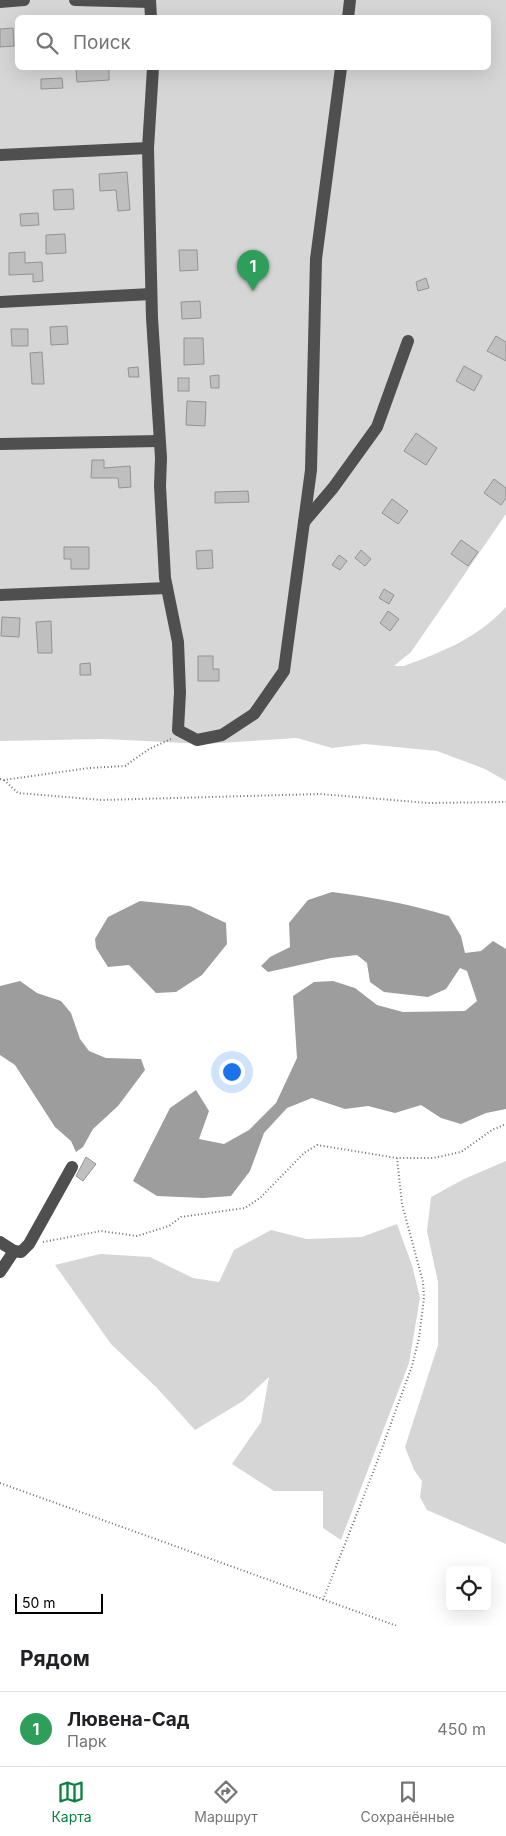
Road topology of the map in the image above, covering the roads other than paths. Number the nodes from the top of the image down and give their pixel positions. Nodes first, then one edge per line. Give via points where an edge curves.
1 (24, 0) edge
2 (75, 0) edge
3 (350, 0) edge
4 (150, 1) edge
5 (0, 2) edge
6 (151, 15) edge
7 (348, 15) edge
8 (153, 70) edge
9 (341, 70) edge
10 (148, 148) junction
11 (0, 155) edge
12 (152, 294) junction
13 (0, 302) edge
14 (408, 341) dead end
15 (159, 441) junction
16 (0, 444) edge
17 (304, 522) junction
18 (167, 588) junction
19 (0, 595) edge
20 (72, 1167) dead end
21 (0, 1242) edge
22 (14, 1251) junction
23 (0, 1272) edge

1 - 5 street
2 - 4 street
3 - 7 street
4 - 6 street
8 - 10 street
9 - 17 street via 316,259 311,470
10 - 11 street
10 - 12 street
12 - 13 street
12 - 15 street
14 - 17 street via 377,427
15 - 16 street
15 - 18 street
17 - 18 street via 284,671 254,714 222,735 197,740 178,730 178,642
18 - 19 street
20 - 22 street via 29,1244 21,1252
21 - 22 street
22 - 23 street

